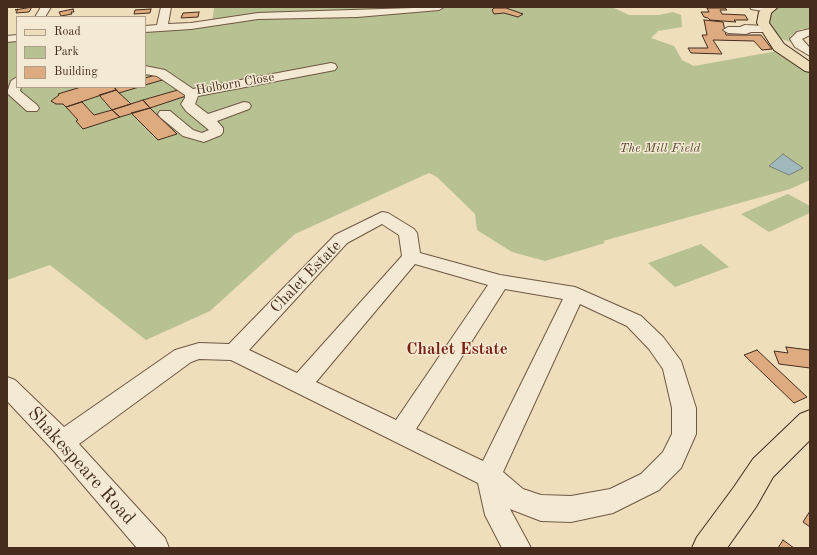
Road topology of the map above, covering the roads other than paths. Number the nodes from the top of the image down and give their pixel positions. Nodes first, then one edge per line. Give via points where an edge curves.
1 (46, 7) edge
2 (166, 7) edge
3 (439, 7) edge
4 (765, 8) edge
5 (41, 16) edge
6 (162, 28) junction
7 (146, 29) edge
8 (766, 29) junction
9 (728, 30) dead end
10 (810, 32) edge
11 (808, 62) edge
12 (331, 67) dead end
13 (146, 70) edge
14 (16, 84) edge
15 (191, 93) junction
16 (244, 106) dead end
17 (32, 108) dead end
18 (165, 114) dead end
19 (206, 120) junction
20 (411, 257) junction
21 (500, 282) junction
22 (575, 294) junction
23 (234, 352) junction
24 (300, 385) junction
25 (7, 386) edge
26 (809, 423) edge
27 (400, 434) junction
28 (62, 442) junction
29 (489, 476) junction
30 (155, 548) edge
31 (517, 548) edge
32 (708, 548) edge

1 - 5 street
2 - 6 street
3 - 6 street via 356,14 266,16
4 - 8 main road via 763,23
6 - 7 street
8 - 9 street via 745,28 746,32
8 - 11 main road via 779,47
10 - 11 street via 796,39
12 - 15 street, Holborn Close
13 - 15 street, Holborn Close via 167,76
14 - 17 street via 13,92
15 - 19 street via 192,98 188,104
16 - 19 street
18 - 19 street via 188,133 204,138 216,132 216,128
20 - 21 street
20 - 23 street, Chalet Estate via 408,233 382,217 341,239
20 - 24 street
21 - 22 street
21 - 27 street
22 - 29 street
22 - 29 street via 634,321 656,343 673,367 684,408 684,434 672,460 650,482 613,502 571,509 541,508 515,499
23 - 24 street
23 - 28 street via 199,351 183,356
24 - 27 street
25 - 28 street, Shakespeare Road
26 - 32 main road via 763,468
27 - 29 street
28 - 30 street, Shakespeare Road
29 - 31 street via 498,515

